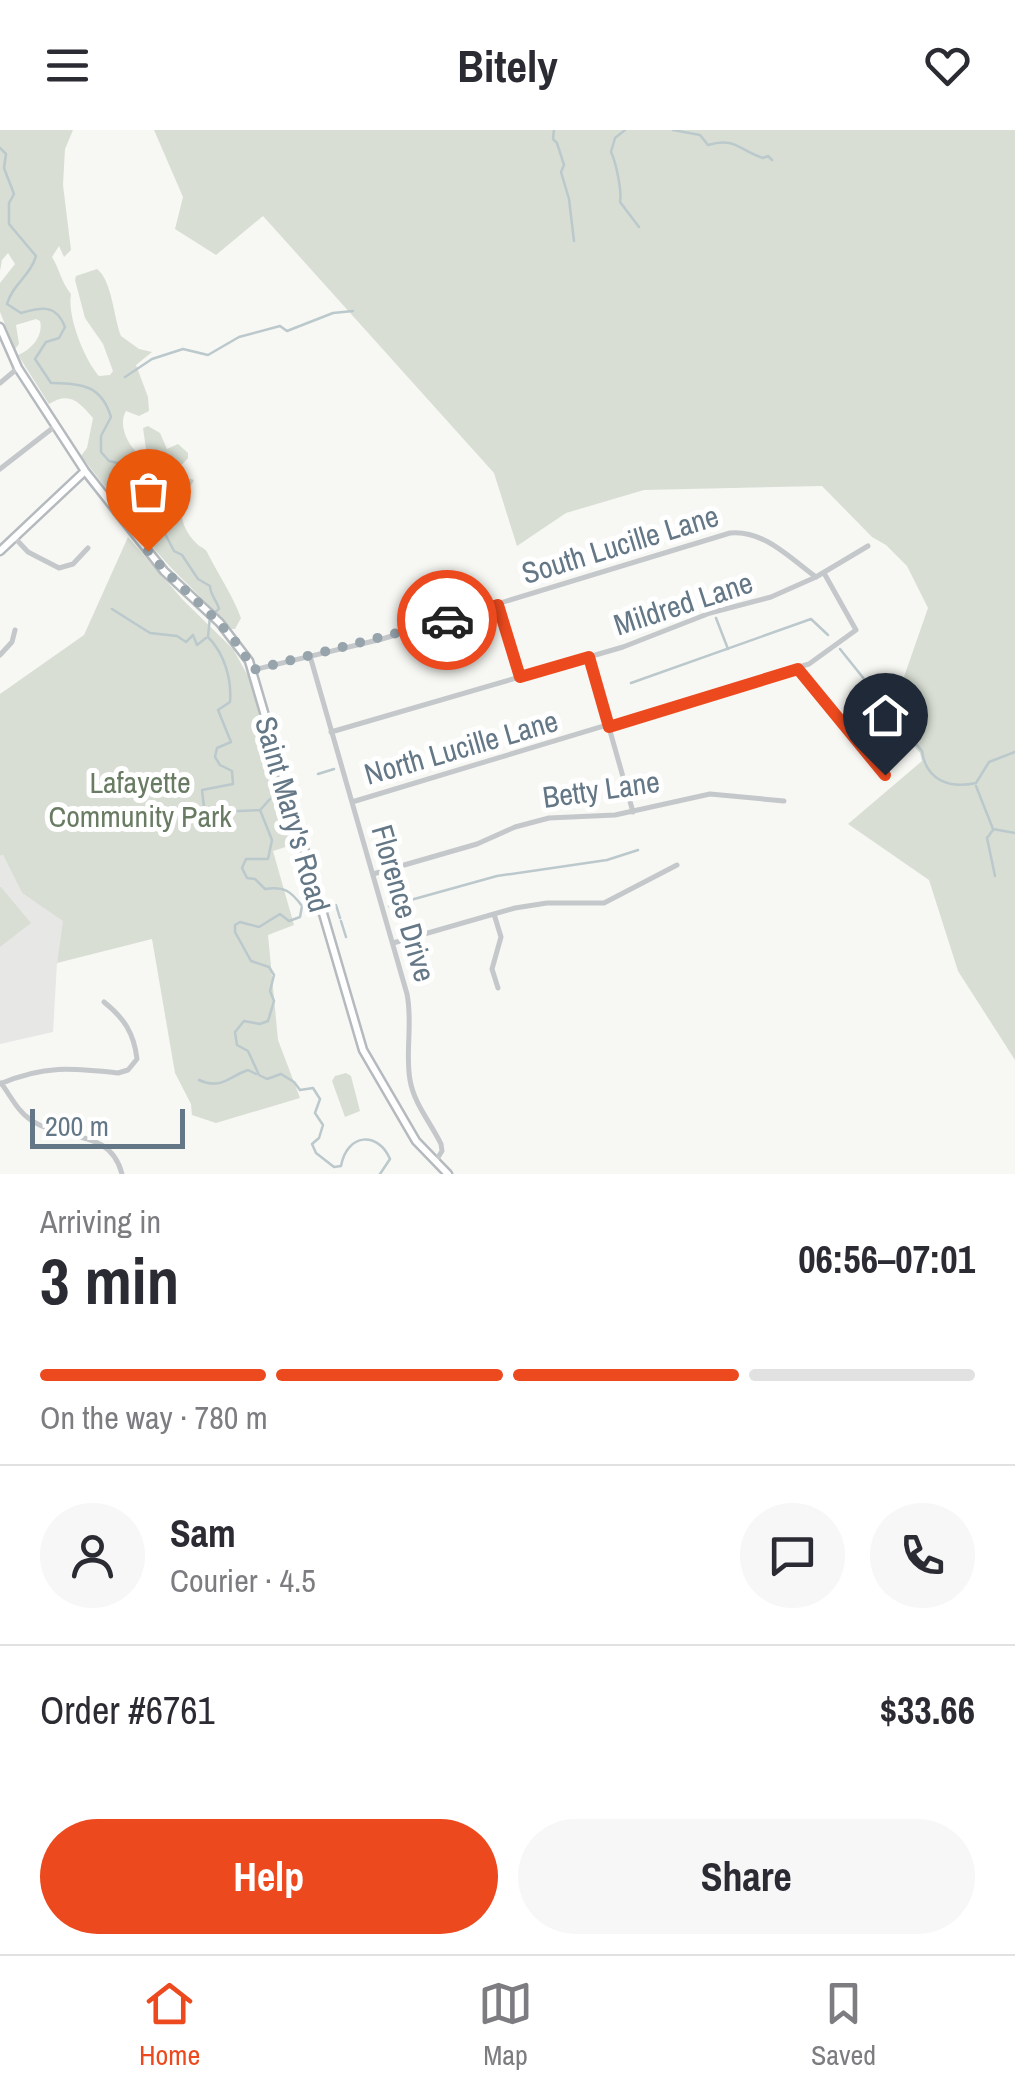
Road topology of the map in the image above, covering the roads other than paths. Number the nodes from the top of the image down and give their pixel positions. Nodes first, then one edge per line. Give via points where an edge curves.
1 (0, 327) edge
2 (18, 368) junction
3 (0, 383) edge
4 (54, 427) junction
5 (0, 469) edge
6 (86, 471) junction
7 (14, 538) junction
8 (868, 546) dead end
9 (88, 548) dead end
10 (0, 551) edge
11 (824, 572) junction
12 (816, 578) junction
13 (498, 605) junction
14 (16, 630) dead end
15 (0, 654) edge
16 (310, 656) junction
17 (589, 657) junction
18 (798, 669) junction
19 (253, 670) junction
20 (520, 677) junction
21 (609, 727) junction
22 (331, 732) junction
23 (885, 775) dead end
24 (784, 801) dead end
25 (352, 802) junction
26 (633, 812) junction
27 (676, 865) dead end
28 (373, 874) junction
29 (494, 914) junction
30 (393, 943) junction
31 (498, 988) dead end
32 (104, 1002) dead end
33 (0, 1084) edge
34 (437, 1158) junction
35 (122, 1174) edge
36 (448, 1174) edge

1 - 2 street, Saint Mary's Road
2 - 3 street
2 - 4 street, Saint Mary's Road
4 - 5 street
4 - 6 street, Saint Mary's Road
6 - 7 street
6 - 19 street, Saint Mary's Road
7 - 9 street via 59,568
7 - 10 street
8 - 11 street, Mildred Lane
11 - 12 street, Mildred Lane
11 - 18 street, North Lucille Lane via 856,630
12 - 13 street, South Lucille Lane via 766,540 738,532
12 - 17 street, Mildred Lane
13 - 16 street, South Lucille Lane
13 - 20 street
14 - 15 street
16 - 19 street, South Lucille Lane
16 - 22 street, Florence Drive
17 - 20 street, Mildred Lane
17 - 21 street
18 - 21 street, North Lucille Lane
18 - 23 street
19 - 34 street, Saint Mary's Road via 363,1050 416,1141
20 - 22 street, Mildred Lane
21 - 25 street, North Lucille Lane
21 - 26 street
22 - 25 street, Florence Drive
24 - 26 street, Betty Lane via 710,794
25 - 28 street, Florence Drive
26 - 28 street, Betty Lane via 532,821
27 - 29 street via 604,903 538,904
28 - 30 street, Florence Drive
29 - 30 street
29 - 31 street via 501,937 492,969
30 - 34 street, Florence Drive via 412,1014 410,1081 442,1146
32 - 33 street via 127,1022 136,1045 128,1070 52,1068
33 - 35 street via 31,1120 95,1140
34 - 36 street, Saint Mary's Road

